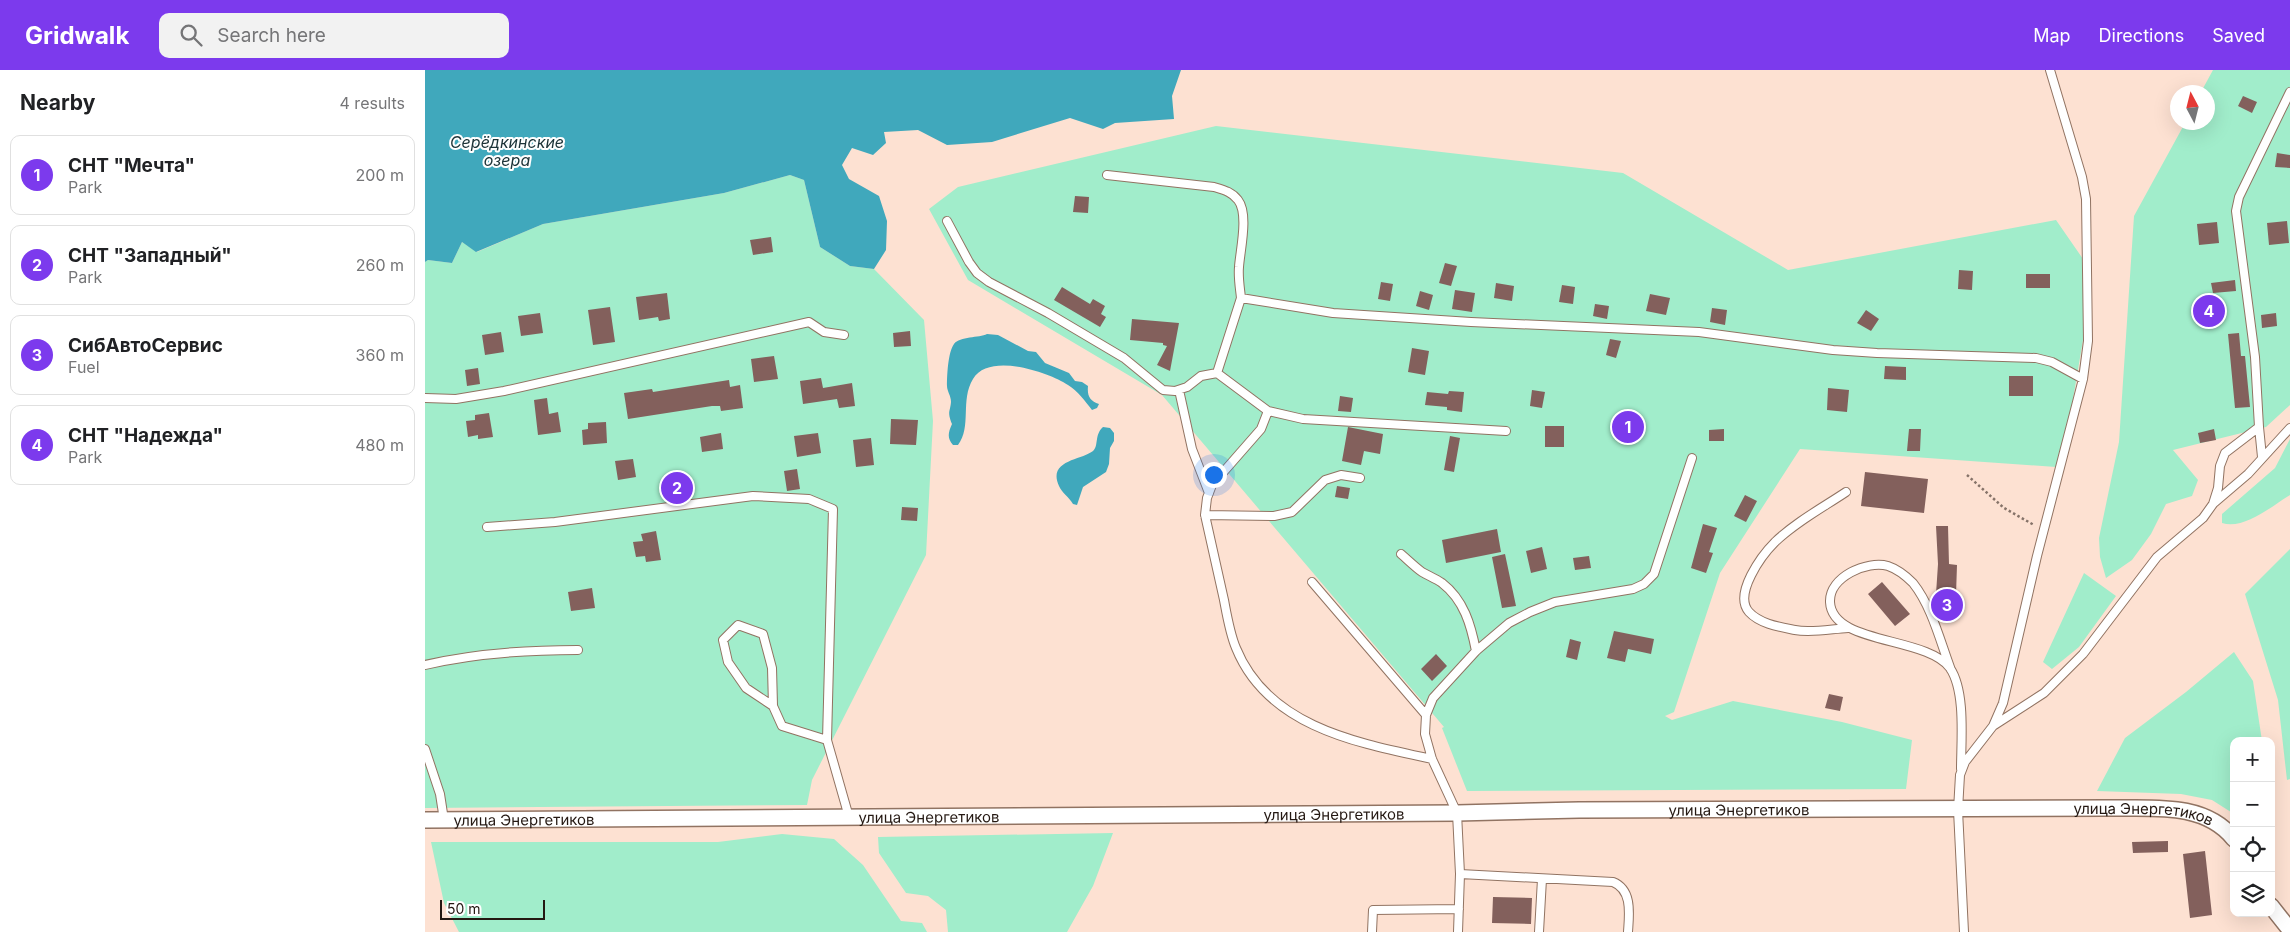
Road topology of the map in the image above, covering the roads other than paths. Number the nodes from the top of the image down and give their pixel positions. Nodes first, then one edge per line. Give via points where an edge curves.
1 (2050, 70) edge
2 (2290, 92) edge
3 (1107, 175) dead end
4 (947, 221) dead end
5 (1241, 298) junction
6 (844, 335) dead end
7 (1217, 373) junction
8 (2083, 379) junction
9 (1179, 390) junction
10 (425, 398) edge
11 (1268, 410) junction
12 (2259, 428) junction
13 (2290, 428) edge
14 (1506, 431) dead end
15 (1692, 458) dead end
16 (2262, 458) junction
17 (1360, 478) dead end
18 (1846, 492) dead end
19 (1209, 493) junction
20 (2213, 504) junction
21 (1205, 515) junction
22 (487, 527) dead end
23 (1401, 554) dead end
24 (1312, 582) dead end
25 (1848, 628) junction
26 (578, 650) dead end
27 (1476, 651) junction
28 (425, 665) edge
29 (1951, 670) junction
30 (773, 706) junction
31 (1426, 716) junction
32 (1993, 726) junction
33 (827, 740) junction
34 (425, 749) edge
35 (1432, 759) junction
36 (1961, 775) junction
37 (1957, 810) junction
38 (1457, 813) junction
39 (849, 817) junction
40 (425, 820) edge
41 (444, 820) junction
42 (2230, 834) edge
43 (1460, 874) junction
44 (1542, 879) junction
45 (1459, 909) junction
46 (2275, 911) edge
47 (2290, 930) edge
48 (1372, 932) edge
49 (1458, 932) edge
50 (1539, 932) edge
51 (1628, 932) edge
52 (1964, 932) edge

1 - 8 lane via 2086,199 2088,341
2 - 12 lane via 2239,197 2235,212 2255,357
3 - 5 lane via 1214,187 1229,192 1239,202 1241,213 1243,240 1238,279
4 - 9 lane via 969,262 983,277 1124,358 1163,390
5 - 7 lane
5 - 8 lane via 1333,313 1699,332 1877,353 2036,358 2052,362
6 - 10 lane via 824,332 809,322 504,391 456,399
7 - 9 lane via 1201,376
7 - 11 lane
8 - 32 lane via 2003,703
9 - 19 lane via 1192,449
11 - 14 lane via 1303,419
11 - 19 lane via 1261,429 1222,471
12 - 16 lane
12 - 20 lane via 2225,453
13 - 16 lane
15 - 27 lane via 1654,574 1644,584 1633,589 1555,602 1503,627
16 - 20 lane
17 - 21 lane via 1341,475 1325,480 1292,512 1274,516
18 - 25 lane via 1799,522 1774,543 1746,585 1744,600 1748,611 1762,622 1796,630
19 - 21 lane
20 - 32 lane via 2203,518 2157,556 2083,654 2044,693
21 - 35 lane via 1235,647 1247,672 1264,693 1305,722 1338,736
22 - 33 lane via 555,522 753,496 809,499 833,509
23 - 27 lane via 1455,595 1466,612
24 - 31 lane
25 - 29 lane via 1925,651
25 - 29 lane via 1835,616 1830,602 1834,587 1844,576 1857,570 1887,566 1913,583 1925,602
26 - 28 lane via 483,654
27 - 31 lane via 1433,698
29 - 36 lane via 1961,709
30 - 30 lane via 747,688 728,662 723,640 737,625 763,634 772,668
30 - 33 lane via 782,726
31 - 35 lane via 1425,734
32 - 36 lane via 1965,762
33 - 39 lane
34 - 41 lane via 440,794
35 - 38 lane
36 - 37 lane
37 - 38 street, улица Энергетиков
37 - 42 street, улица Энергетиков via 2172,810 2214,820
37 - 52 lane
38 - 39 street, улица Энергетиков
38 - 43 lane
39 - 41 street, улица Энергетиков
40 - 41 street, улица Энергетиков
43 - 44 lane
43 - 45 lane
44 - 50 lane
44 - 51 lane via 1619,884 1627,894
45 - 48 lane via 1373,910
45 - 49 lane
46 - 47 street

